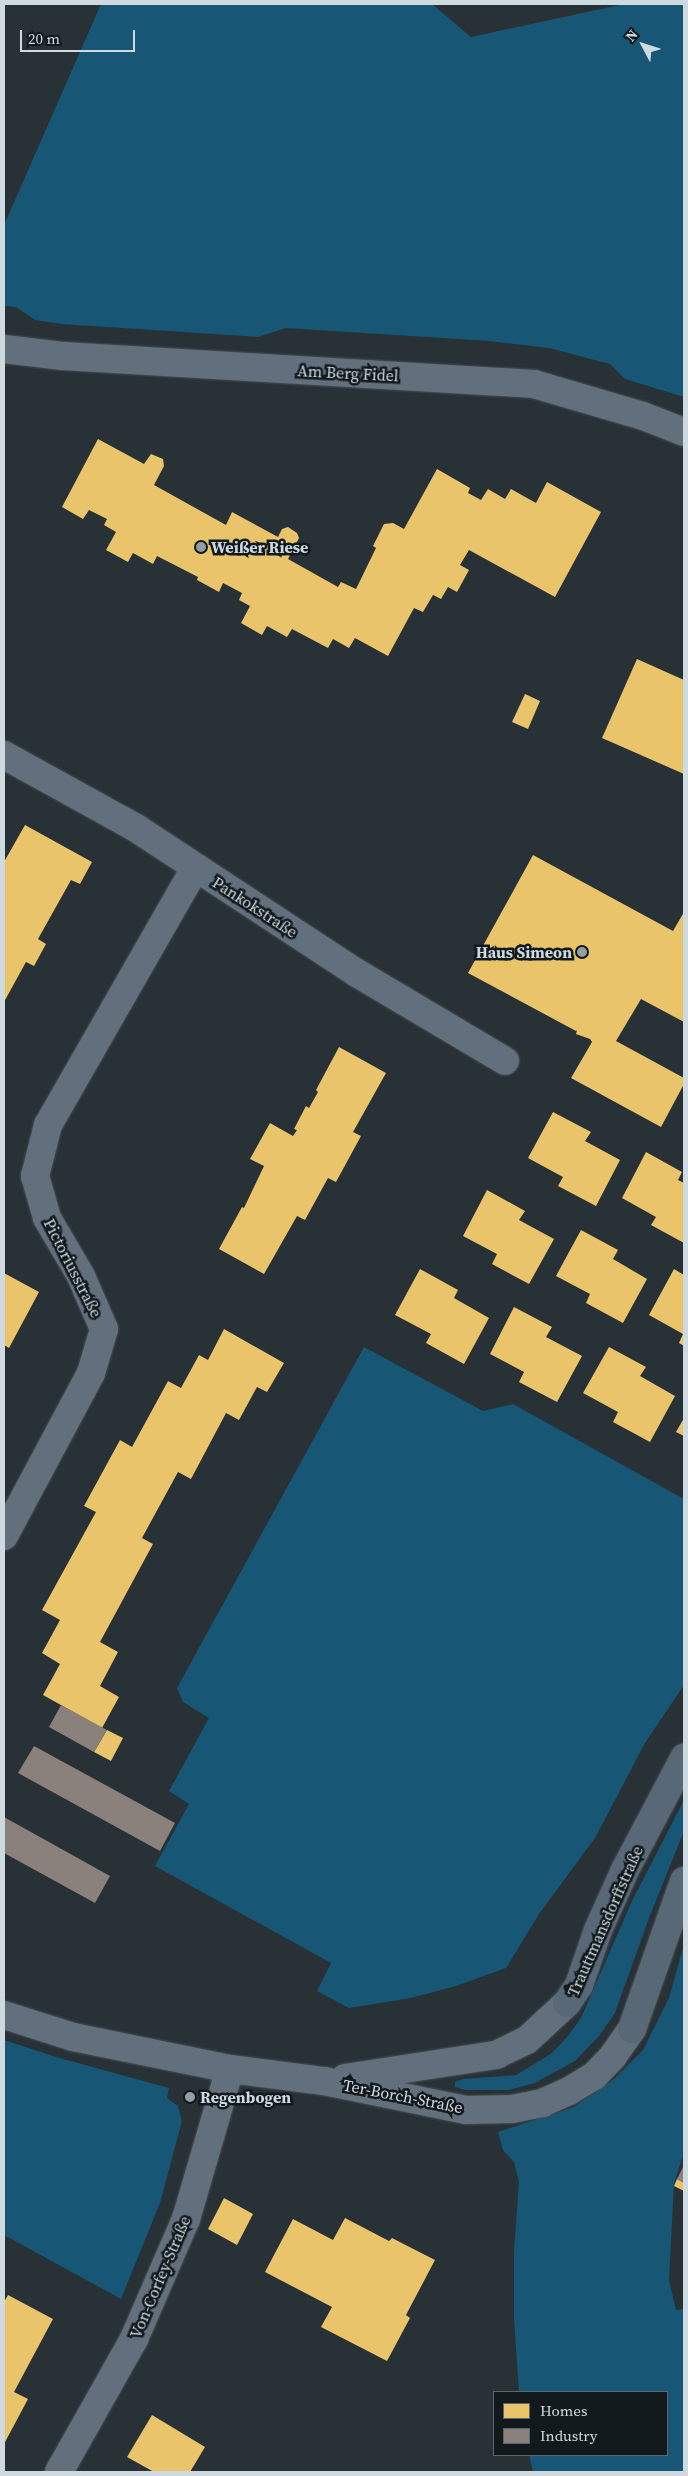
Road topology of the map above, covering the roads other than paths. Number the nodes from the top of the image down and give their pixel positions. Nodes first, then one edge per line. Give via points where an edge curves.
1 (4, 349) edge
2 (684, 432) edge
3 (4, 754) edge
4 (195, 868) junction
5 (504, 1061) dead end
6 (4, 1536) edge
7 (684, 1758) edge
8 (684, 1881) edge
9 (567, 2004) joint
10 (4, 2015) edge
11 (230, 2069) junction
12 (324, 2081) junction
13 (59, 2472) edge

1 - 2 street, Am Berg Fidel via 63,356 534,384 643,416
3 - 4 street, Pankokstraße via 136,828
4 - 5 street, Pankokstraße via 357,973
4 - 6 street, Pictoriusstraße via 48,1125 35,1176 47,1218 81,1276 104,1329 91,1373
7 - 9 street, Trauttmansdorffstraße via 625,1870 598,1930 579,1985
8 - 12 street, Ter-Borch-Straße via 632,2028 594,2076 542,2103 512,2109 466,2110
9 - 12 street, Ter-Borch-Straße via 527,2040 496,2055
10 - 11 street, Ter-Borch-Straße via 72,2037
11 - 12 street, Ter-Borch-Straße
11 - 13 street, Von-Corfey-Straße via 186,2219 134,2339

